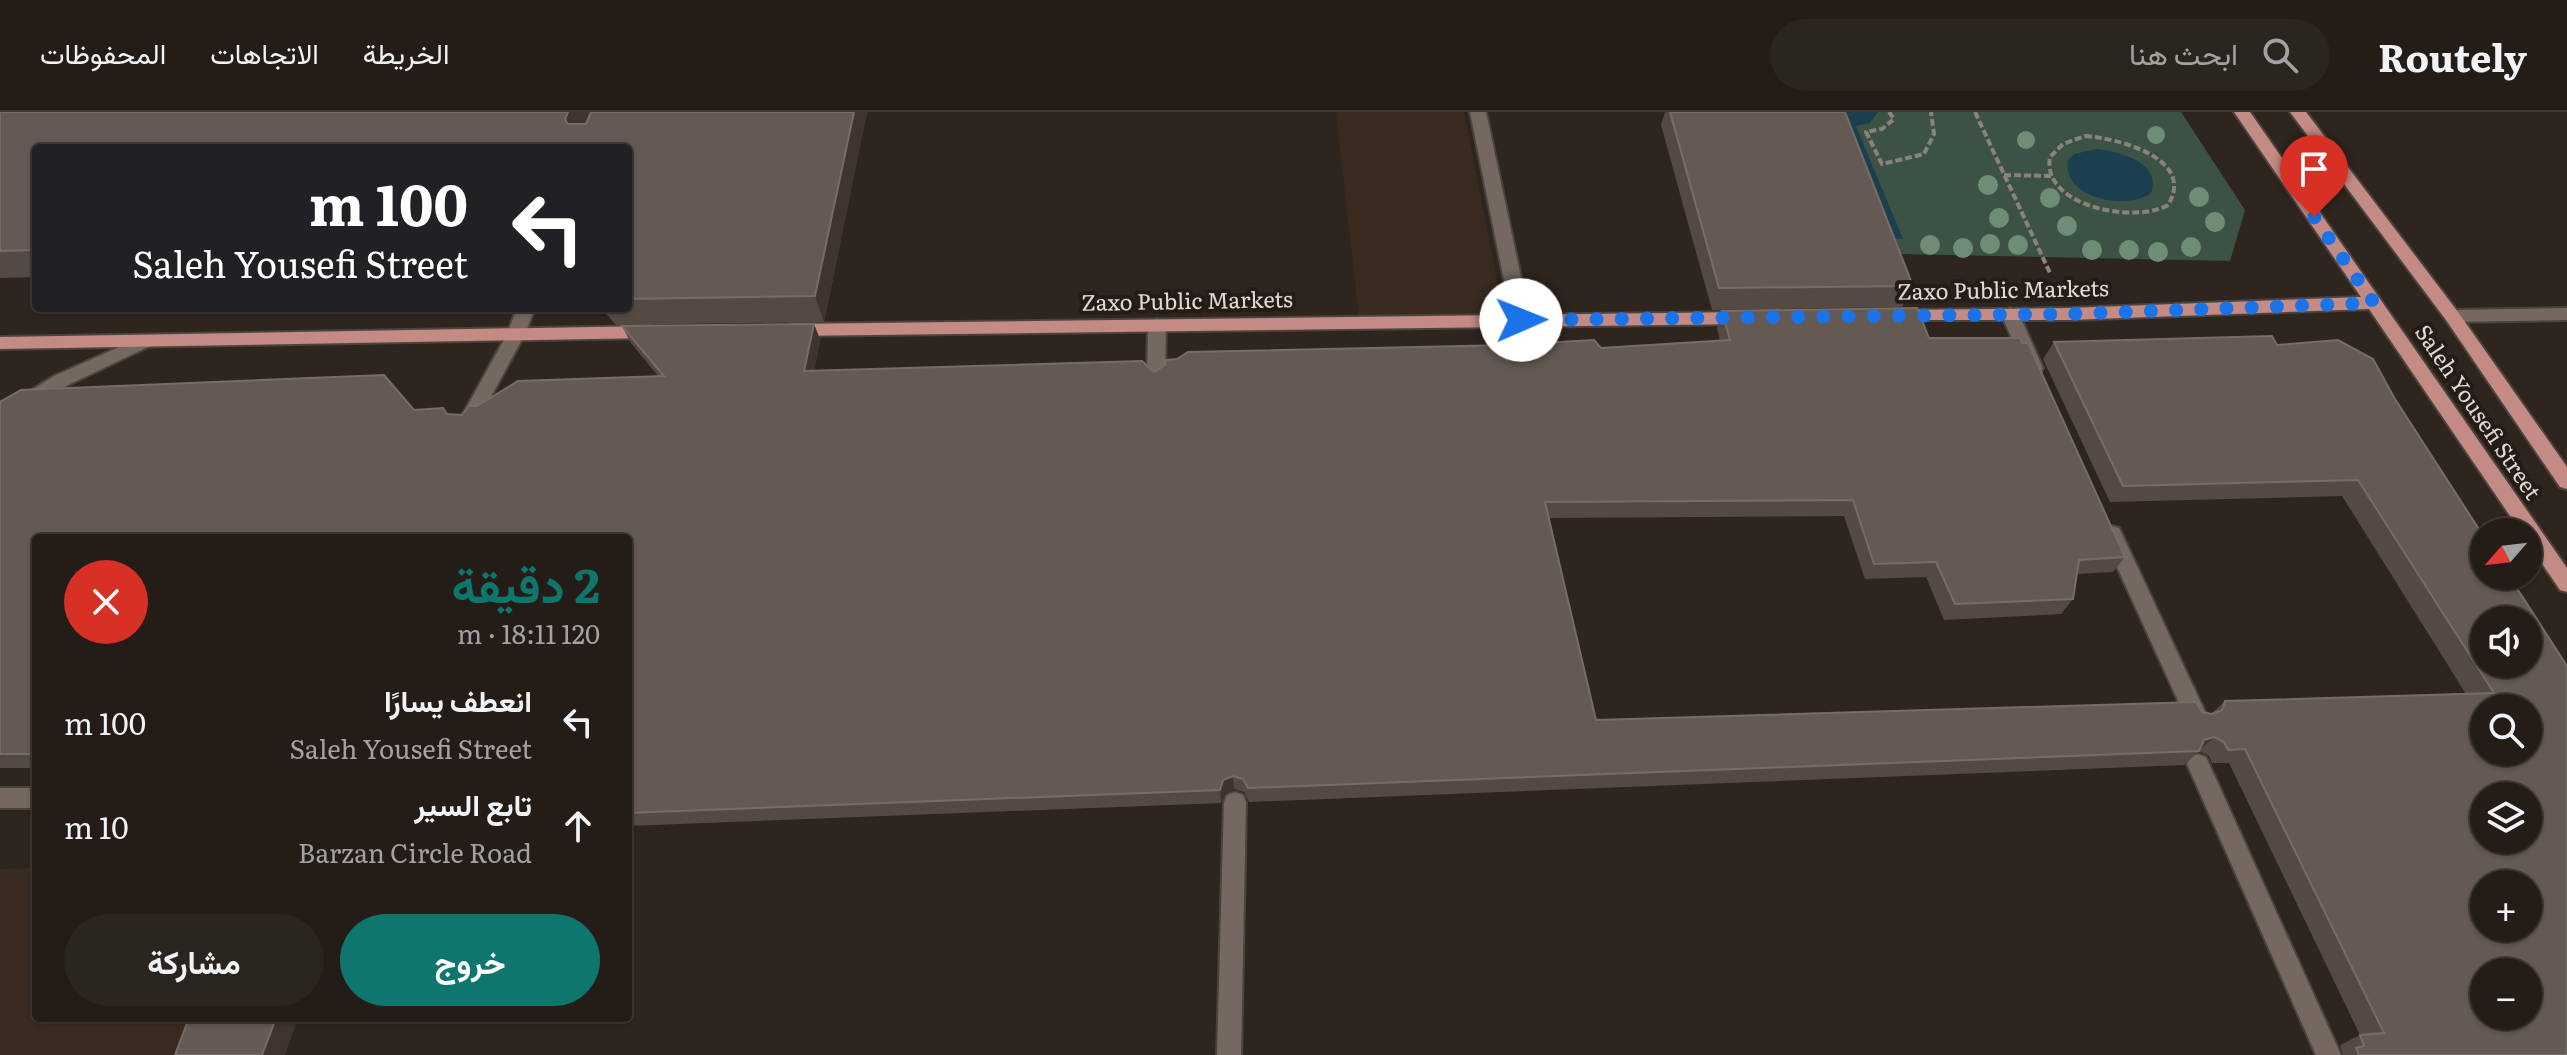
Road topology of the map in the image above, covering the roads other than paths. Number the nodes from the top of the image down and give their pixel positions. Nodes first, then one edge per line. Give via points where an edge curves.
1 (1478, 112) edge
2 (2242, 112) edge
3 (2298, 112) edge
4 (2374, 303) junction
5 (524, 312) edge
6 (2010, 314) junction
7 (2567, 314) edge
8 (1883, 316) edge
9 (2452, 316) junction
10 (1757, 317) edge
11 (1521, 320) junction
12 (1157, 325) junction
13 (767, 331) edge
14 (673, 332) edge
15 (516, 334) junction
16 (146, 341) junction
17 (0, 343) edge
18 (1156, 379) edge
19 (2043, 386) edge
20 (0, 419) edge
21 (467, 423) edge
22 (2567, 482) edge
23 (2103, 515) edge
24 (2567, 584) edge
25 (2196, 716) edge
26 (2198, 764) edge
27 (0, 798) edge
28 (32, 798) edge
29 (1235, 802) edge
30 (1229, 1055) edge
31 (2329, 1055) edge

1 - 11 street
2 - 4 main road, Saleh Yousefi Street
3 - 9 main road, Saleh Yousefi Street
4 - 6 main road, Zaxo Public Markets
4 - 24 main road, Saleh Yousefi Street
5 - 15 street
6 - 8 main road, Zaxo Public Markets
6 - 19 street
7 - 9 street
9 - 22 main road, Saleh Yousefi Street
10 - 11 main road, Zaxo Public Markets
11 - 12 main road, Zaxo Public Markets
12 - 13 main road, Zaxo Public Markets
12 - 18 street
14 - 15 main road
15 - 16 main road
15 - 21 street
16 - 17 main road
16 - 20 street via 60,381
23 - 25 street
26 - 31 street
27 - 28 street
29 - 30 street

